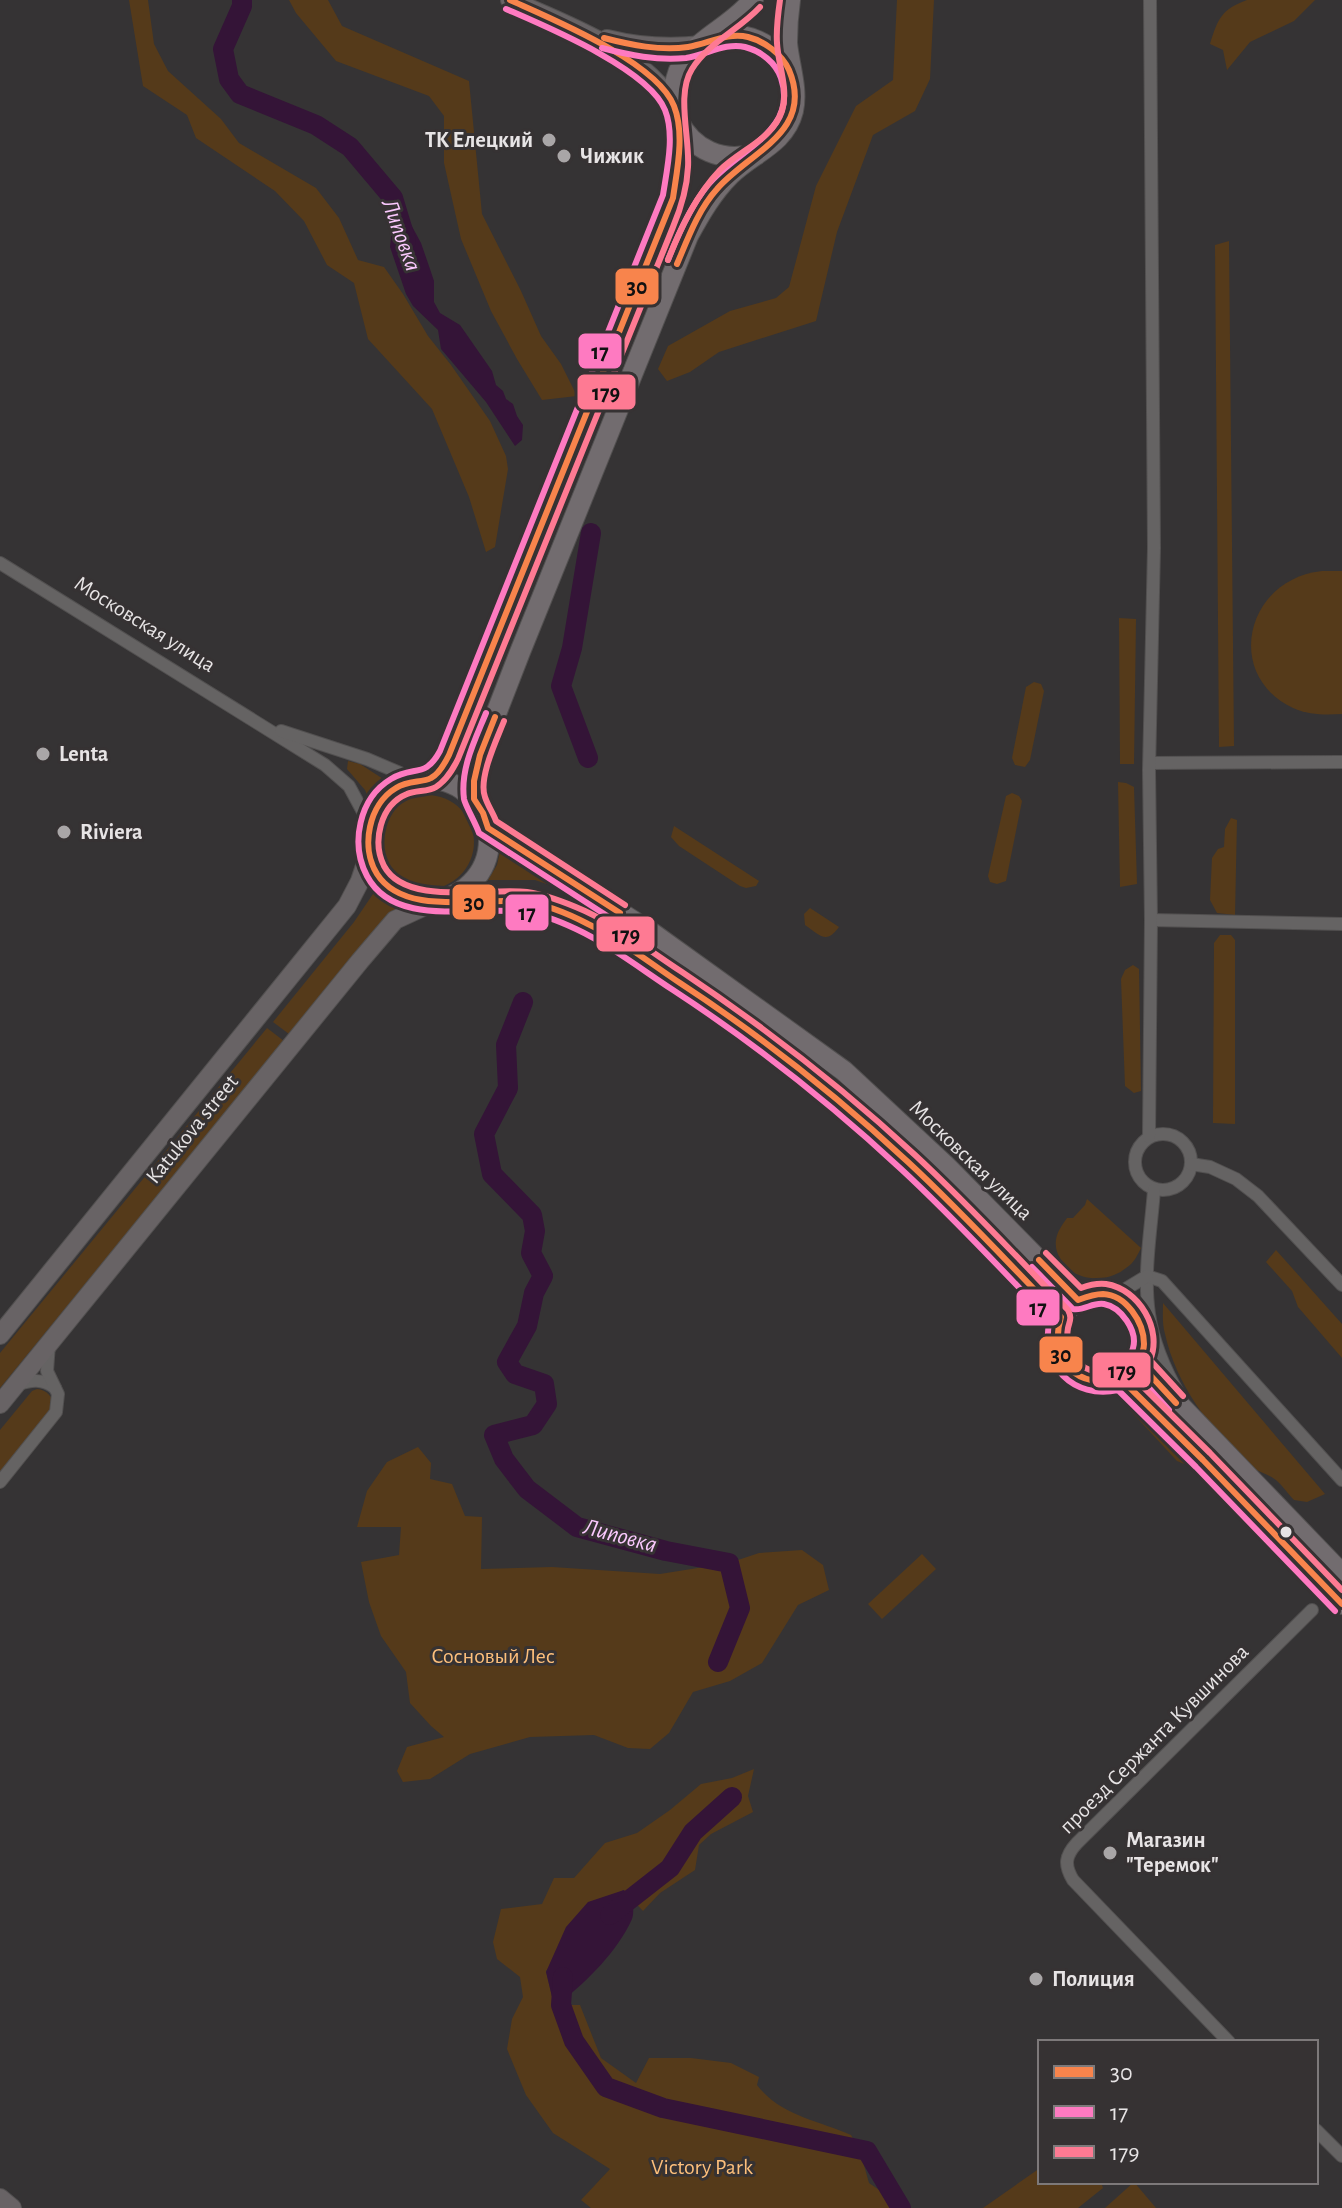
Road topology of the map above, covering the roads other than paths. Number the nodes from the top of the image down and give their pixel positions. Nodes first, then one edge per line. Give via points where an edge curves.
1 (510, 0) edge
2 (753, 0) edge
3 (790, 0) edge
4 (1150, 0) edge
5 (588, 35) junction
6 (702, 45) junction
7 (793, 83) junction
8 (675, 111) junction
9 (762, 151) junction
10 (0, 563) edge
11 (265, 726) junction
12 (1342, 762) edge
13 (1150, 763) junction
14 (422, 779) junction
15 (474, 799) junction
16 (369, 823) junction
17 (488, 828) junction
18 (369, 854) junction
19 (436, 901) junction
20 (1151, 920) junction
21 (1342, 924) edge
22 (1149, 1137) junction
23 (1191, 1164) junction
24 (1154, 1190) junction
25 (1147, 1276) junction
26 (1342, 1285) edge
27 (1110, 1295) junction
28 (1078, 1300) junction
29 (1149, 1316) junction
30 (1061, 1317) junction
31 (0, 1335) edge
32 (1144, 1341) junction
33 (49, 1344) junction
34 (1138, 1362) junction
35 (1121, 1379) junction
36 (15, 1386) junction
37 (58, 1394) junction
38 (0, 1404) edge
39 (1195, 1423) junction
40 (1342, 1480) edge
41 (0, 1482) edge
42 (1342, 1574) edge
43 (1342, 1604) edge
44 (1312, 1610) dead end
45 (1227, 2040) edge
46 (1318, 2132) edge
47 (1342, 2156) edge
48 (0, 2198) edge
49 (12, 2208) edge

1 - 5 main road
2 - 6 main road
3 - 7 main road via 787,43
4 - 13 street
5 - 6 main road via 647,47
5 - 8 main road via 649,76
6 - 7 main road via 729,36 757,40 780,57
6 - 8 main road via 677,75
7 - 9 main road via 789,122
8 - 9 main road via 686,135 711,153 742,157
8 - 14 main road via 678,171 661,231 449,755 442,768
9 - 15 main road via 715,191 688,236 486,740 475,771
10 - 11 street, Московская улица
11 - 14 street, Московская улица
11 - 16 street, Московская улица via 349,786
12 - 13 street
13 - 20 street
14 - 15 main road via 454,784
14 - 16 main road via 391,791
15 - 17 main road
16 - 18 main road
17 - 19 main road via 489,844 479,874 467,888
17 - 28 main road, Московская улица via 652,933 844,1071
18 - 19 main road via 392,889 407,898
18 - 31 main road, Katukova street via 347,906
19 - 30 main road, Московская улица via 504,899 554,909 600,931 701,996 887,1142
19 - 33 main road, Katukova street via 395,920 377,940
20 - 21 street
20 - 22 street
22 - 23 street via 1169,1134 1179,1139
22 - 24 street via 1137,1151 1135,1170
23 - 24 street via 1174,1189
23 - 26 street via 1236,1179 1258,1196
24 - 25 street
25 - 27 street
25 - 29 street
25 - 40 street via 1162,1281
27 - 28 main road
27 - 32 main road via 1134,1315
28 - 30 main road
29 - 32 street
29 - 39 street via 1173,1384
30 - 35 main road via 1059,1354 1070,1368 1095,1382
32 - 34 main road
33 - 36 main road, Katukova street
33 - 37 street via 47,1371
34 - 35 main road
34 - 39 main road
35 - 43 main road
36 - 37 street via 45,1381
36 - 38 main road, Katukova street
37 - 41 street via 56,1412
39 - 42 main road
44 - 45 street, проезд Сержанта Кувшинова via 1077,1843 1065,1867
46 - 47 street
48 - 49 main road

